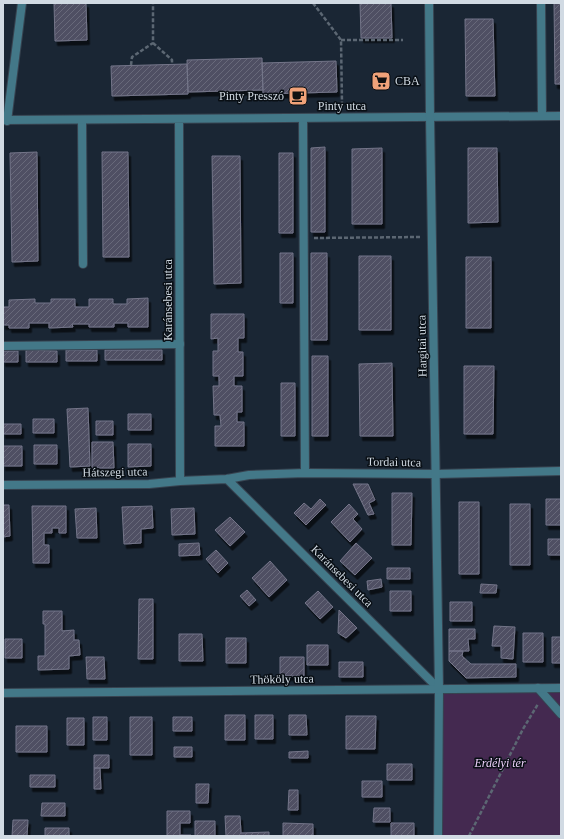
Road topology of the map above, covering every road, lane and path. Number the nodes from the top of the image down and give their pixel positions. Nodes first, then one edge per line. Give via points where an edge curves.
1 (22, 3) edge
2 (153, 3) edge
3 (313, 3) edge
4 (429, 3) edge
5 (541, 3) edge
6 (341, 40) junction
7 (403, 40) dead end
8 (152, 42) junction
9 (172, 64) dead end
10 (131, 65) dead end
11 (342, 103) dead end
12 (542, 116) junction
13 (561, 116) edge
14 (430, 117) junction
15 (303, 118) junction
16 (179, 119) junction
17 (5, 120) edge
18 (82, 120) junction
19 (432, 237) junction
20 (304, 238) junction
21 (84, 264) dead end
22 (180, 344) junction
23 (3, 346) edge
24 (561, 472) edge
25 (304, 473) junction
26 (436, 474) junction
27 (227, 479) junction
28 (180, 481) junction
29 (3, 485) edge
30 (538, 688) junction
31 (561, 688) edge
32 (439, 689) junction
33 (3, 693) edge
34 (545, 696) junction
35 (561, 714) edge
36 (438, 836) edge
37 (469, 836) edge

1 - 17 street
2 - 8 path
3 - 6 path
4 - 14 street, Hargitai utca
5 - 12 street
6 - 7 path
6 - 11 path
8 - 9 path via 172,60
8 - 10 path via 132,57
12 - 13 street, Pinty utca
12 - 14 street, Pinty utca
14 - 15 street, Pinty utca
14 - 19 street, Hargitai utca
15 - 16 street, Pinty utca
15 - 20 street
16 - 18 street, Pinty utca
16 - 22 street, Karánsebesi utca
17 - 18 street, Pinty utca
18 - 21 street
19 - 20 path
19 - 26 street, Hargitai utca
20 - 25 street
22 - 23 street
22 - 28 street, Karánsebesi utca
24 - 26 street, Tordai utca
25 - 26 street, Tordai utca
25 - 27 street, Tordai utca
26 - 32 street, Hargitai utca
27 - 28 street, Hátszegi utca
27 - 32 street, Karánsebesi utca
28 - 29 street, Hátszegi utca via 149,484
30 - 31 street, Thököly utca
30 - 32 street, Thököly utca
30 - 34 street
32 - 33 street, Thököly utca
32 - 36 street
34 - 35 street
34 - 37 path via 522,729

